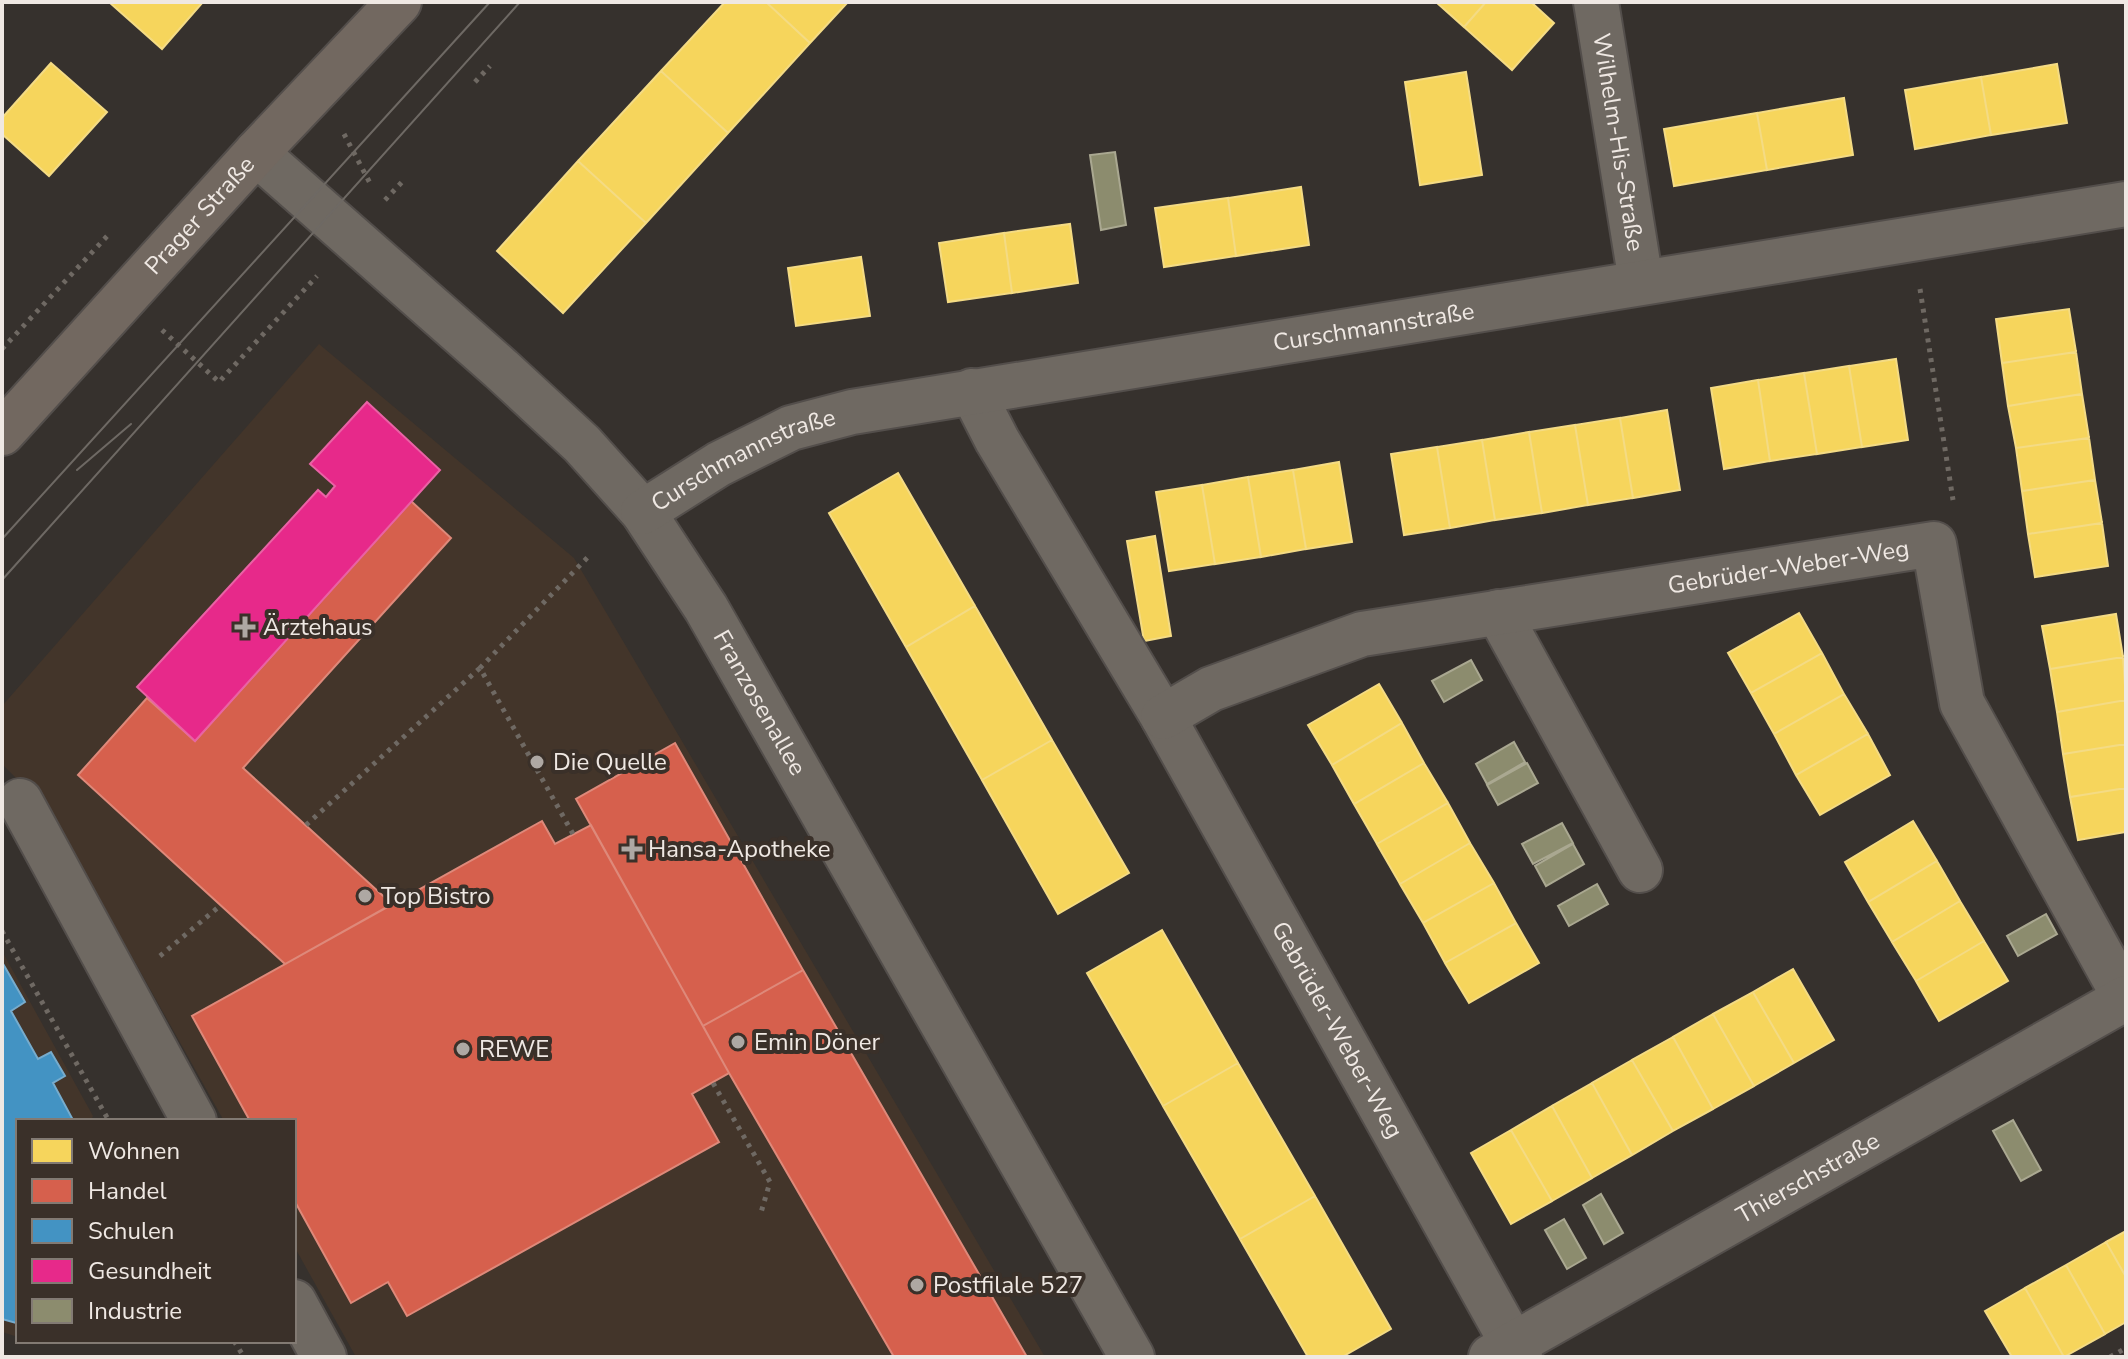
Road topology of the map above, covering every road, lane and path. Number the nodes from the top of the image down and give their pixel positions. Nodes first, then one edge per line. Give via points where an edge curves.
1 (399, 2) edge
2 (1596, 2) edge
3 (490, 66) dead end
4 (475, 82) dead end
5 (256, 153) junction
6 (2126, 204) edge
7 (113, 230) dead end
8 (1912, 239) junction
9 (321, 272) dead end
10 (1641, 282) junction
11 (162, 330) dead end
12 (2, 349) edge
13 (972, 391) junction
14 (2, 433) edge
15 (643, 512) junction
16 (1934, 544) junction
17 (588, 557) dead end
18 (1498, 612) junction
19 (480, 668) junction
20 (1163, 717) junction
21 (20, 801) dead end
22 (306, 825) dead end
23 (573, 834) dead end
24 (1640, 870) dead end
25 (221, 905) dead end
26 (2, 931) edge
27 (151, 964) dead end
28 (2126, 998) edge
29 (713, 1083) dead end
30 (108, 1119) edge
31 (193, 1119) edge
32 (760, 1216) dead end
33 (296, 1306) edge
34 (2126, 1348) edge
35 (1508, 1353) edge
36 (324, 1357) edge
37 (1132, 1357) edge
38 (2110, 1357) edge

1 - 5 main road, Prager Straße
2 - 10 street, Wilhelm-His-Straße
3 - 4 path
5 - 14 main road, Prager Straße
5 - 15 street, Franzosenallee via 582,444
6 - 8 street, Curschmannstraße
7 - 12 path
8 - 10 street, Curschmannstraße
8 - 16 path via 1959,539
9 - 11 path via 219,382
10 - 13 street, Curschmannstraße
13 - 15 street, Curschmannstraße via 791,428 719,464
13 - 20 street, Gebrüder-Weber-Weg
15 - 37 street, Franzosenallee via 713,622
16 - 18 street, Gebrüder-Weber-Weg
16 - 28 street, Gebrüder-Weber-Weg via 1962,703
17 - 19 path
18 - 20 street, Gebrüder-Weber-Weg via 1362,634 1211,689
18 - 24 street
19 - 22 path
19 - 23 path
20 - 35 street, Gebrüder-Weber-Weg
21 - 31 street
25 - 27 path
26 - 30 path
28 - 35 street, Thierschstraße
29 - 32 path via 770,1182
33 - 36 street
34 - 38 path

